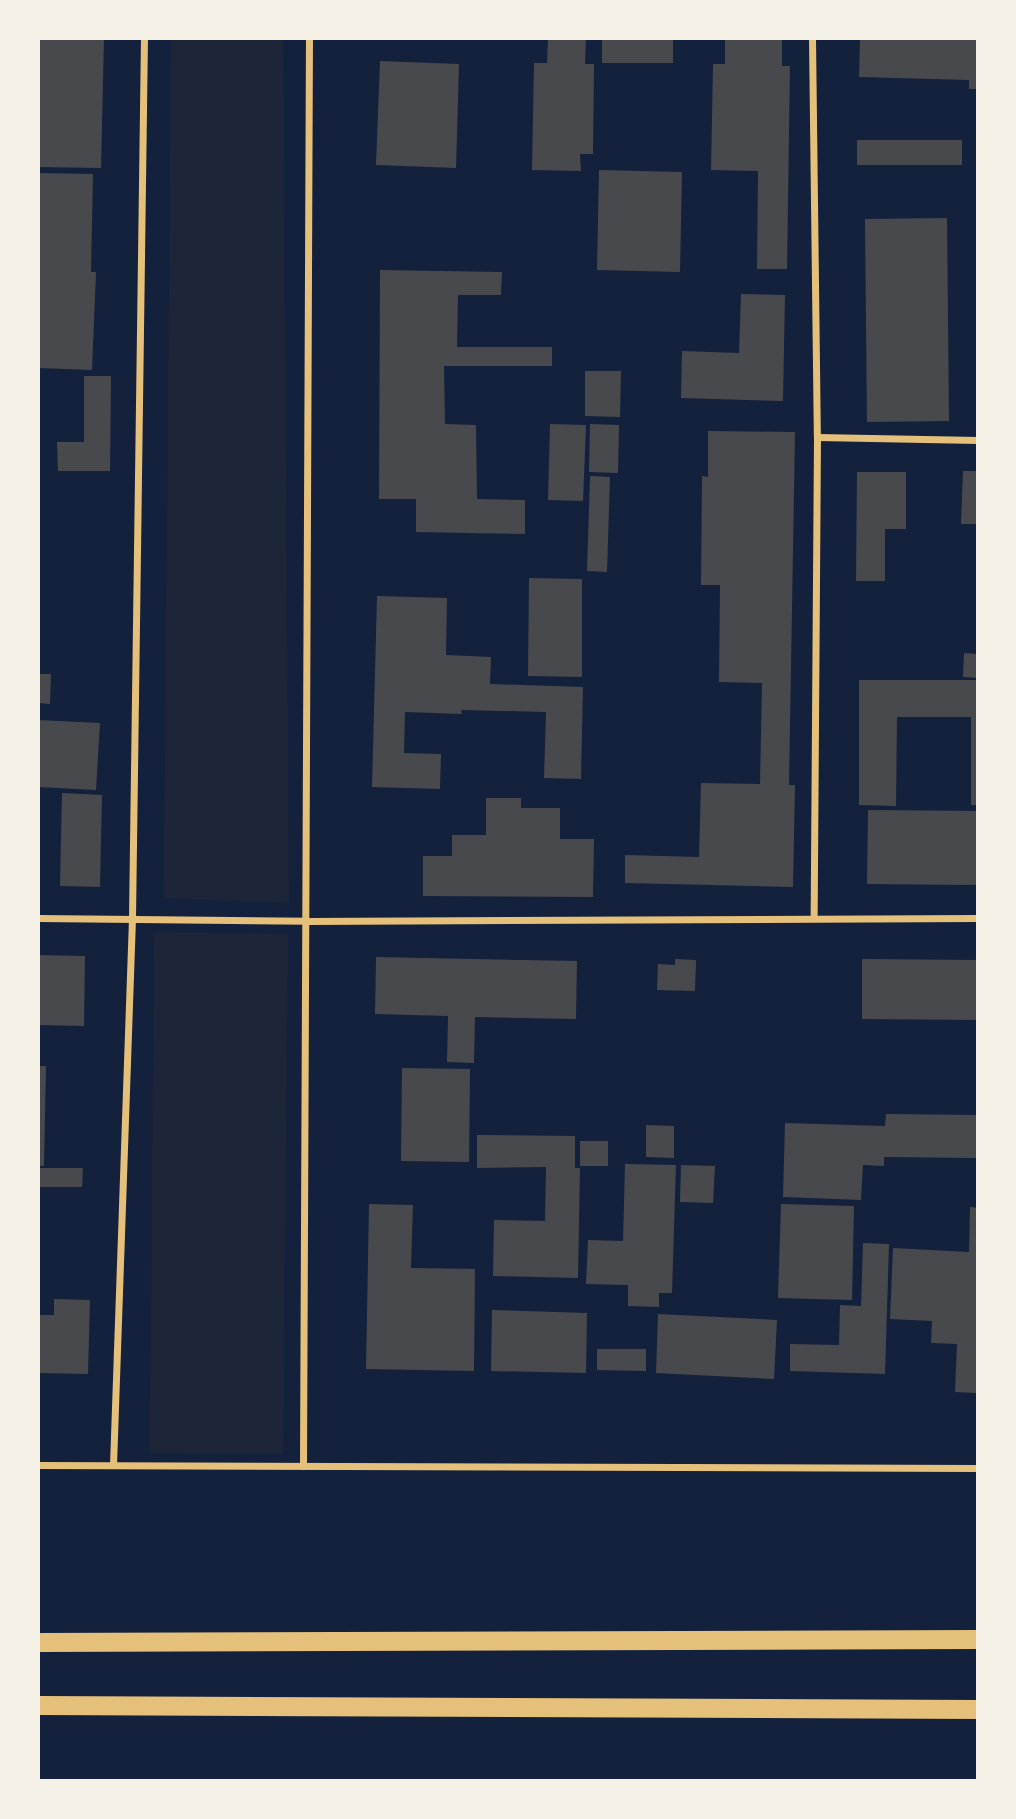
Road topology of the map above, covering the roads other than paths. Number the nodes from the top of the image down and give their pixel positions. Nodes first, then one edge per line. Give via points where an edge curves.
1 (144, 38) edge
2 (309, 38) edge
3 (812, 38) edge
4 (817, 437) junction
5 (978, 440) edge
6 (814, 916) junction
7 (38, 918) edge
8 (132, 918) junction
9 (978, 918) edge
10 (307, 921) junction
11 (38, 1465) edge
12 (113, 1465) junction
13 (303, 1466) junction
14 (978, 1468) edge
15 (978, 1639) edge
16 (38, 1642) edge
17 (38, 1705) edge
18 (978, 1709) edge

1 - 8 street
2 - 10 street
3 - 4 street
4 - 5 street
4 - 6 street
6 - 9 street
6 - 10 street
7 - 8 street
8 - 10 street
8 - 12 street
10 - 13 street
11 - 12 street
12 - 13 street
13 - 14 street
15 - 16 highway
17 - 18 highway

